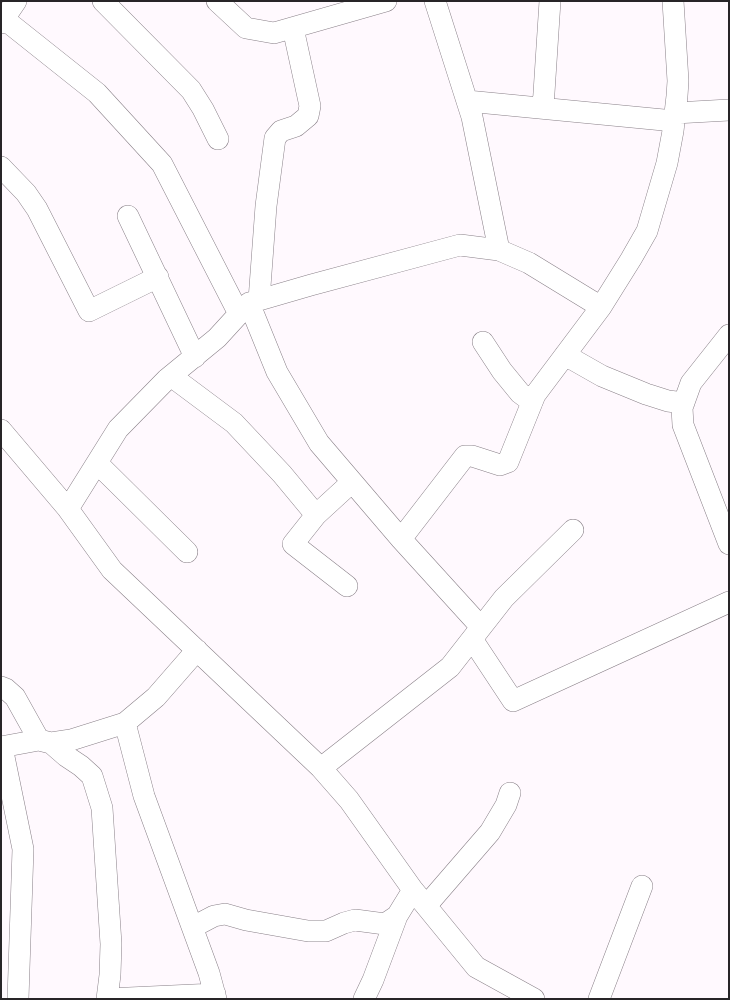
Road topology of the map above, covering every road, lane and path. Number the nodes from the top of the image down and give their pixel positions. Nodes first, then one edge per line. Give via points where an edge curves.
1 (16, 1) edge
2 (103, 1) edge
3 (217, 1) edge
4 (386, 1) edge
5 (435, 1) edge
6 (550, 1) edge
7 (564, 1) edge
8 (673, 1) edge
9 (2, 21) edge
10 (293, 28) junction
11 (467, 101) junction
12 (543, 108) junction
13 (729, 110) edge
14 (675, 117) junction
15 (218, 139) dead end
16 (1, 166) edge
17 (128, 216) dead end
18 (499, 250) junction
19 (158, 277) junction
20 (249, 306) junction
21 (601, 307) junction
22 (729, 335) edge
23 (483, 342) dead end
24 (565, 355) junction
25 (195, 357) junction
26 (171, 376) junction
27 (532, 402) junction
28 (684, 403) junction
29 (1, 430) edge
30 (97, 463) junction
31 (352, 482) junction
32 (68, 509) junction
33 (316, 515) junction
34 (573, 530) dead end
35 (401, 540) junction
36 (729, 544) edge
37 (188, 552) dead end
38 (347, 586) dead end
39 (729, 602) edge
40 (477, 633) junction
41 (197, 650) junction
42 (1, 688) edge
43 (125, 723) junction
44 (45, 741) junction
45 (1, 747) edge
46 (321, 768) junction
47 (510, 793) dead end
48 (642, 886) dead end
49 (420, 898) junction
50 (397, 916) junction
51 (193, 927) junction
52 (215, 997) edge
53 (18, 999) edge
54 (364, 999) edge
55 (534, 999) edge
56 (599, 999) edge

1 - 9 street
2 - 15 street via 191,90
3 - 10 street via 246,28 274,33
4 - 10 street
5 - 11 street
6 - 7 street
6 - 12 street
8 - 14 street via 678,81
9 - 20 street via 97,92 162,164
10 - 20 street via 310,106 308,116 296,126 281,131 275,138
11 - 12 street
11 - 18 street via 479,147
12 - 14 street
13 - 14 street
14 - 21 street via 667,163 647,231
16 - 19 street via 37,209 89,311
17 - 19 street
18 - 20 street via 460,245 310,285
18 - 21 street via 529,263
19 - 25 street
20 - 25 street
20 - 31 street via 277,372 319,443
21 - 24 street
22 - 28 street via 691,383
23 - 27 street via 502,371
24 - 27 street
24 - 28 street via 602,376 646,394
25 - 26 street
26 - 30 street via 118,430
26 - 33 street via 234,423
27 - 35 street via 508,462 500,465 465,456
28 - 36 street via 683,425
29 - 32 street
30 - 32 street
30 - 37 street
31 - 33 street
31 - 35 street
32 - 41 street via 112,570
33 - 38 street via 294,544
34 - 40 street via 504,598
35 - 40 street
39 - 40 street via 513,701
40 - 46 street via 450,667
41 - 43 street via 156,696
41 - 46 street
42 - 44 street via 6,689 15,698
43 - 44 street via 71,740
43 - 51 street via 144,796
44 - 45 street
44 - 52 street via 92,776 102,808 111,944 107,999
45 - 53 street via 22,849
46 - 49 street via 349,800
47 - 49 street via 490,832
48 - 56 street
49 - 50 street via 407,898
49 - 55 street via 476,968
50 - 51 street via 385,924 355,920 326,931 308,931 225,914 214,916
50 - 54 street
51 - 52 street

